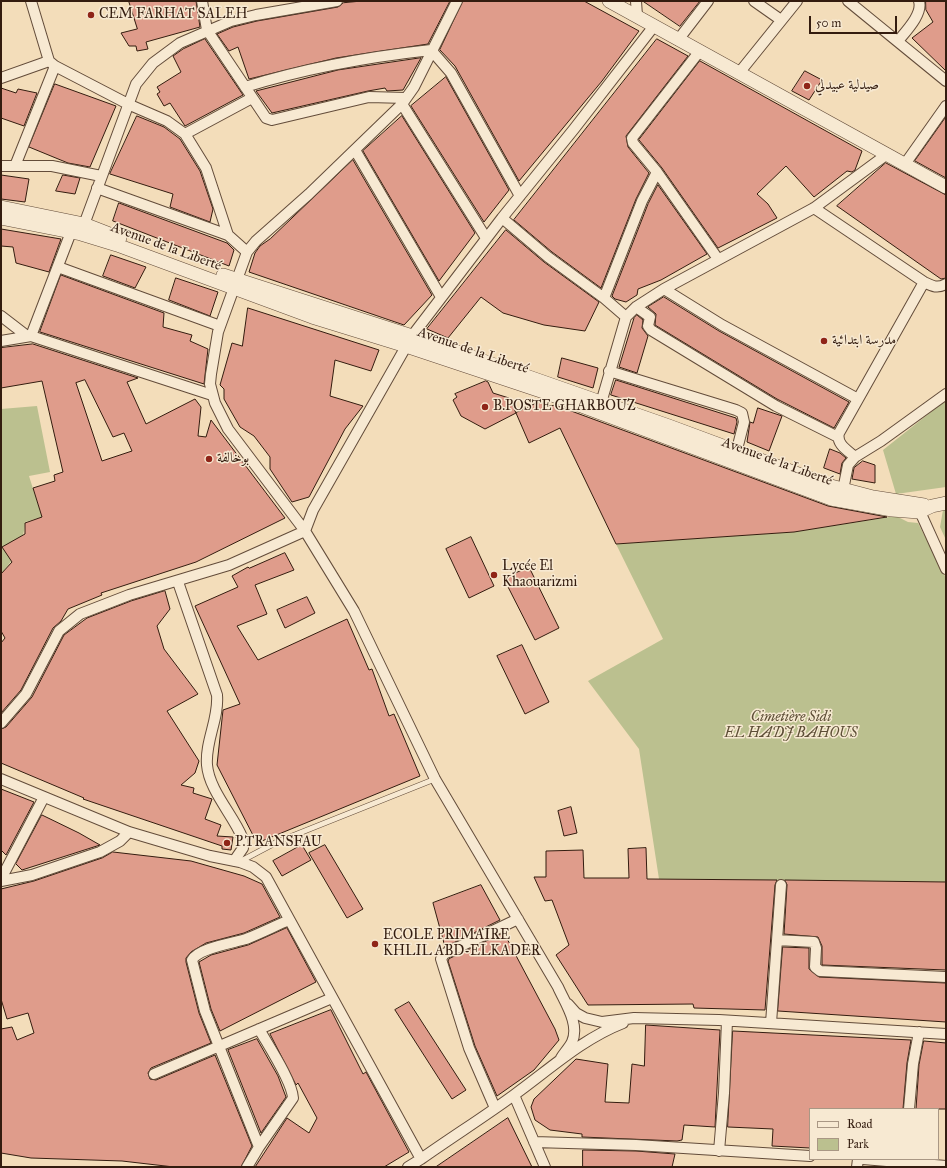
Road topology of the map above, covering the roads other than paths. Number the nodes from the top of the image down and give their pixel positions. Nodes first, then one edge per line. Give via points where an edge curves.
1 (31, 1) edge
2 (202, 1) edge
3 (337, 1) edge
4 (457, 1) edge
5 (609, 1) edge
6 (636, 1) edge
7 (708, 1) edge
8 (754, 1) edge
9 (798, 1) edge
10 (848, 1) edge
11 (919, 1) edge
12 (637, 16) junction
13 (782, 20) junction
14 (654, 26) junction
15 (207, 30) junction
16 (678, 40) junction
17 (898, 41) junction
18 (431, 50) junction
19 (699, 52) junction
20 (52, 63) junction
21 (739, 74) junction
22 (1, 78) edge
23 (946, 81) edge
24 (245, 87) junction
25 (252, 98) junction
26 (404, 101) junction
27 (130, 105) junction
28 (946, 106) edge
29 (185, 134) junction
30 (355, 150) junction
31 (886, 155) junction
32 (905, 164) junction
33 (1, 166) edge
34 (15, 166) junction
35 (657, 172) junction
36 (101, 176) junction
37 (946, 187) edge
38 (97, 188) junction
39 (520, 196) junction
40 (1, 207) edge
41 (814, 208) junction
42 (1, 218) edge
43 (502, 218) junction
44 (78, 230) junction
45 (228, 235) junction
46 (486, 238) junction
47 (247, 252) junction
48 (718, 259) junction
49 (58, 267) junction
50 (924, 282) junction
51 (946, 284) edge
52 (236, 285) junction
53 (664, 289) junction
54 (441, 297) junction
55 (604, 298) junction
56 (636, 307) junction
57 (1, 316) edge
58 (626, 317) junction
59 (220, 326) junction
60 (29, 336) junction
61 (409, 341) junction
62 (1, 342) edge
63 (609, 371) junction
64 (946, 394) edge
65 (212, 395) junction
66 (858, 399) junction
67 (600, 403) junction
68 (838, 437) junction
69 (734, 457) junction
70 (854, 457) junction
71 (844, 490) junction
72 (946, 503) edge
73 (918, 508) junction
74 (305, 531) junction
75 (946, 569) edge
76 (178, 582) junction
77 (1, 723) edge
78 (1, 779) edge
79 (435, 779) junction
80 (44, 797) junction
81 (129, 832) junction
82 (237, 861) junction
83 (1, 880) edge
84 (781, 885) dead end
85 (289, 920) junction
86 (518, 920) junction
87 (777, 940) junction
88 (946, 977) edge
89 (332, 998) junction
90 (563, 999) junction
91 (634, 1018) junction
92 (727, 1021) junction
93 (771, 1023) junction
94 (259, 1029) junction
95 (919, 1032) junction
96 (946, 1034) edge
97 (218, 1047) junction
98 (561, 1058) junction
99 (154, 1074) dead end
100 (514, 1094) junction
101 (495, 1108) junction
102 (909, 1108) edge
103 (534, 1142) junction
104 (259, 1148) junction
105 (719, 1151) junction
106 (809, 1156) edge
107 (421, 1159) junction
108 (883, 1160) edge
109 (903, 1161) edge
110 (946, 1166) edge
111 (247, 1167) edge
112 (408, 1167) edge
113 (545, 1167) edge

1 - 20 street
2 - 15 street
3 - 15 street via 249,16
4 - 18 street
5 - 12 street
6 - 12 street
7 - 16 street
8 - 13 street
9 - 13 street
10 - 17 street
11 - 17 street via 920,8 916,16
12 - 14 street
13 - 21 street
14 - 16 street
14 - 39 street
15 - 24 street
15 - 27 street via 173,47 154,63 136,84
16 - 19 street
17 - 23 street
18 - 24 street via 327,65
18 - 26 street
18 - 39 street via 451,73
19 - 21 street
19 - 35 street via 632,136 633,143
20 - 22 street
20 - 27 street
20 - 34 street
21 - 31 street
24 - 25 street
25 - 26 street via 264,116 272,120 369,97
25 - 29 street
26 - 30 street
26 - 46 street
27 - 29 street via 167,121
27 - 36 street
28 - 32 street
29 - 45 street via 206,168
30 - 47 street
30 - 54 street
31 - 32 street
31 - 41 street
32 - 37 street
33 - 34 street
34 - 36 street via 52,166
35 - 48 street
35 - 55 street via 642,201
36 - 38 street
38 - 44 street
38 - 45 street
39 - 43 street
40 - 44 street, Avenue de la Liberté
41 - 48 street
41 - 50 street
42 - 44 street, Avenue de la Liberté
43 - 46 street
43 - 55 street via 548,257
44 - 49 street
44 - 52 street, Avenue de la Liberté
45 - 47 street
46 - 54 street
47 - 52 street
48 - 53 street
49 - 59 street
49 - 60 street
50 - 51 street via 940,288
50 - 66 street
52 - 59 street
52 - 61 street, Avenue de la Liberté
53 - 56 street
53 - 66 street via 722,325
54 - 61 street
55 - 58 street
56 - 58 street
56 - 68 street via 650,317 648,326 651,330 776,406
57 - 60 street
58 - 63 street
59 - 65 street via 211,374
60 - 62 street
60 - 65 street
61 - 67 street, Avenue de la Liberté
61 - 69 street, Avenue de la Liberté via 586,407
61 - 74 street via 313,510
63 - 67 street
63 - 69 street via 742,413 744,422
64 - 70 street via 881,441
65 - 74 street via 218,413 239,446
66 - 68 street
67 - 69 street, Avenue de la Liberté via 668,426
68 - 70 street via 839,443
69 - 71 street, Avenue de la Liberté
69 - 73 street, Avenue de la Liberté via 831,499 892,510
70 - 71 street via 848,465
71 - 73 street, Avenue de la Liberté
72 - 73 street, Avenue de la Liberté
73 - 75 street
74 - 76 street via 229,566
74 - 79 street via 354,611
76 - 77 street via 104,603 80,614 68,623 50,647 26,694
76 - 82 street via 217,695 217,715 208,748 207,765 209,777 242,838 243,848
78 - 80 street
79 - 82 lane via 292,836
79 - 86 street
80 - 81 street
80 - 83 street
81 - 82 street via 210,856
81 - 83 street via 120,842 100,852 32,874
82 - 85 street via 253,867 266,877
84 - 87 street
85 - 89 street
85 - 97 street via 253,936 209,949 193,958 192,965
86 - 90 street
86 - 101 street via 444,954 441,959 469,1048
87 - 88 street via 814,942 815,967 820,971
87 - 93 street
89 - 94 street
89 - 107 street
90 - 91 street via 576,1013 594,1021
90 - 98 street via 574,1031 572,1042
91 - 92 street
91 - 98 street via 603,1031
92 - 93 street
92 - 105 street
93 - 95 street
94 - 97 street
94 - 104 street via 293,1092 293,1098
95 - 96 street
95 - 102 street
97 - 99 street
97 - 104 street
98 - 100 street
100 - 101 street
100 - 103 street
101 - 107 street
103 - 105 street
103 - 113 street
104 - 111 street
105 - 106 street
107 - 112 street
108 - 109 street
109 - 110 street

